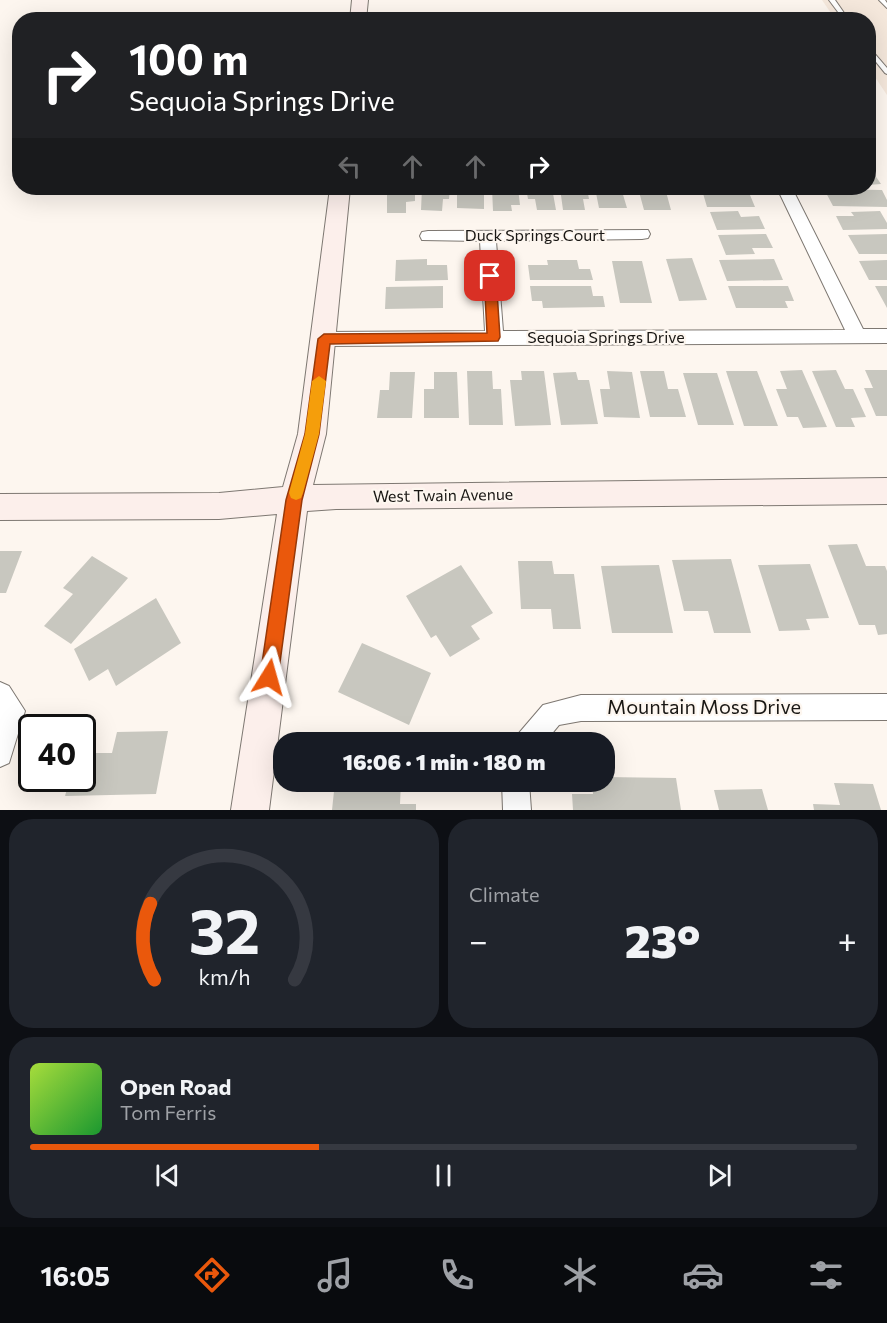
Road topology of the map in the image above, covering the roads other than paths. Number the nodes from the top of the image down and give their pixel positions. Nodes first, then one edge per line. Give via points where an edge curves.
1 (882, 0) edge
2 (887, 6) edge
3 (877, 59) joint
4 (887, 59) edge
5 (887, 72) edge
6 (339, 195) edge
7 (788, 195) edge
8 (642, 234) dead end
9 (428, 236) dead end
10 (488, 236) junction
11 (857, 336) junction
12 (887, 336) edge
13 (494, 337) junction
14 (324, 339) junction
15 (887, 491) edge
16 (294, 500) junction
17 (0, 507) edge
18 (6, 703) edge
19 (887, 707) edge
20 (536, 732) edge
21 (0, 754) edge
22 (516, 792) edge
23 (250, 810) edge
24 (517, 810) edge

1 - 2 lane
3 - 4 lane
3 - 5 lane
6 - 14 street
7 - 11 street
8 - 10 street, Duck Springs Court
9 - 10 street, Duck Springs Court
10 - 13 street
11 - 12 street, Sequoia Springs Drive
11 - 13 street, Sequoia Springs Drive
13 - 14 street, Sequoia Springs Drive
14 - 16 street via 312,434
15 - 16 street, West Twain Avenue via 336,496
16 - 17 street, West Twain Avenue via 219,506
16 - 23 street
18 - 21 street
19 - 20 street, Mountain Moss Drive via 582,708 552,714
22 - 24 street

